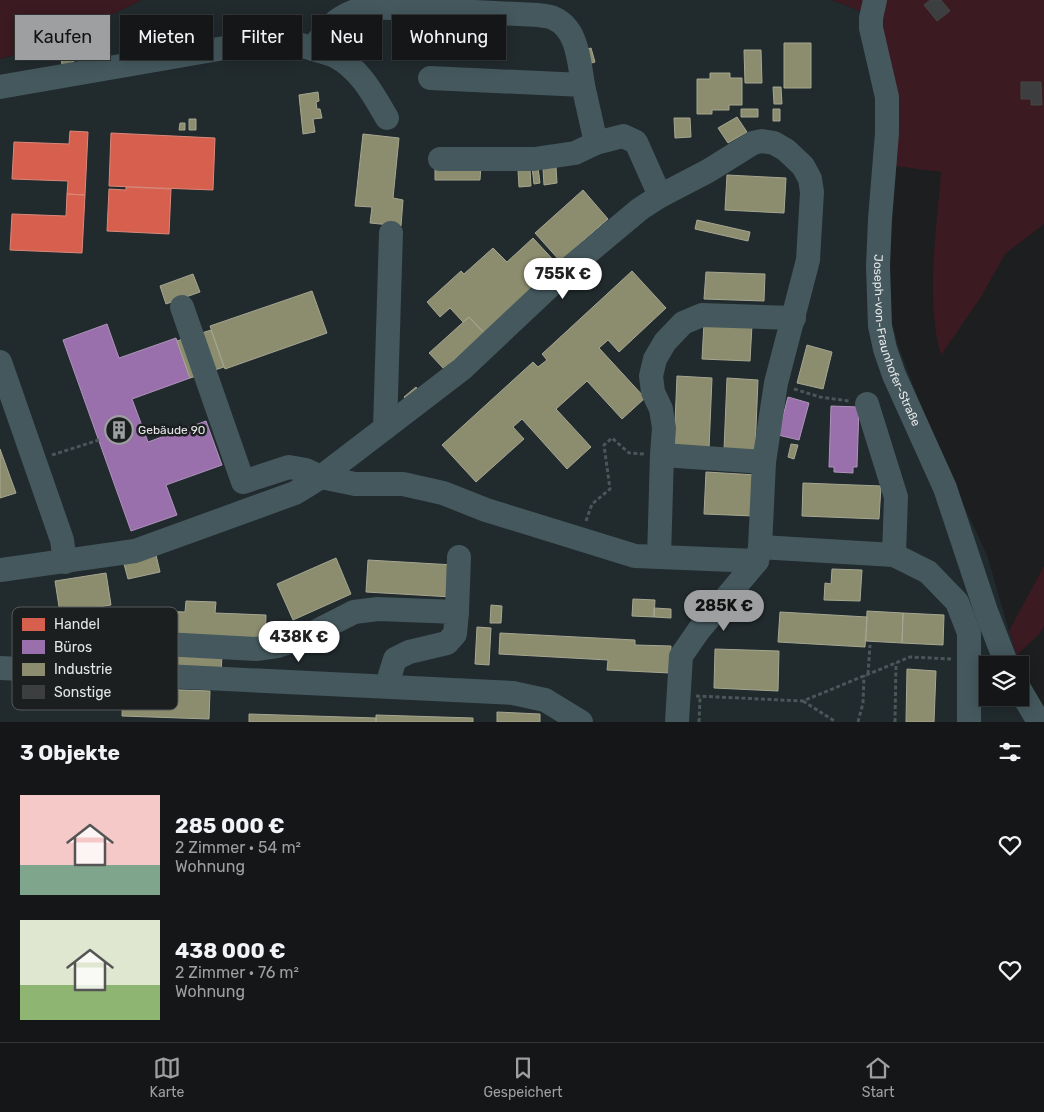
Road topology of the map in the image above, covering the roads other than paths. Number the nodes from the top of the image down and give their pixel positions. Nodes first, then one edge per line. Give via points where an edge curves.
1 (875, 0) edge
2 (346, 15) edge
3 (312, 49) edge
4 (340, 60) edge
5 (430, 78) dead end
6 (583, 84) junction
7 (0, 87) edge
8 (387, 118) dead end
9 (596, 143) junction
10 (440, 160) dead end
11 (660, 196) junction
12 (391, 233) dead end
13 (182, 307) dead end
14 (794, 318) junction
15 (0, 362) edge
16 (867, 404) road end
17 (385, 428) junction
18 (662, 455) junction
19 (764, 462) junction
20 (321, 477) junction
21 (759, 554) junction
22 (894, 555) junction
23 (659, 557) junction
24 (459, 558) dead end
25 (65, 562) junction
26 (0, 570) edge
27 (457, 612) junction
28 (178, 645) edge
29 (1004, 656) edge
30 (178, 677) edge
31 (389, 686) junction
32 (1029, 705) edge
33 (581, 722) edge
34 (677, 722) edge
35 (969, 722) edge
36 (1039, 722) edge

1 - 29 street, Joseph-von-Fraunhofer-Straße via 871,28 887,97 878,266 880,326 894,375 945,488
2 - 6 street via 369,7 554,18 568,30 577,48
3 - 7 street via 282,42 236,46
4 - 8 street via 368,86
5 - 6 street
6 - 9 street
9 - 10 street via 575,153 534,159
9 - 11 street via 623,136 636,142
11 - 14 street via 753,143 774,142 786,150 803,166 812,192 808,260
11 - 17 street via 567,270 462,369
12 - 17 street
13 - 20 street via 243,482 289,467
14 - 18 street via 702,315 682,323 658,353 651,376 652,392 664,428
14 - 19 street via 776,383
15 - 25 street via 62,540
16 - 22 street via 896,497
17 - 20 street
18 - 19 street
18 - 23 street
19 - 21 street
20 - 23 street via 354,484 403,484 442,493 486,510 635,556
20 - 25 street via 295,493 135,551
21 - 22 street
21 - 23 street
21 - 34 street via 681,656 693,693
22 - 35 street via 928,572 957,602 969,634
24 - 27 street
25 - 26 street
27 - 28 street via 378,609 354,612 307,636 256,649
27 - 31 street via 455,634 447,643 409,652 395,660
30 - 31 street
31 - 33 street via 513,693 545,700
32 - 36 street

